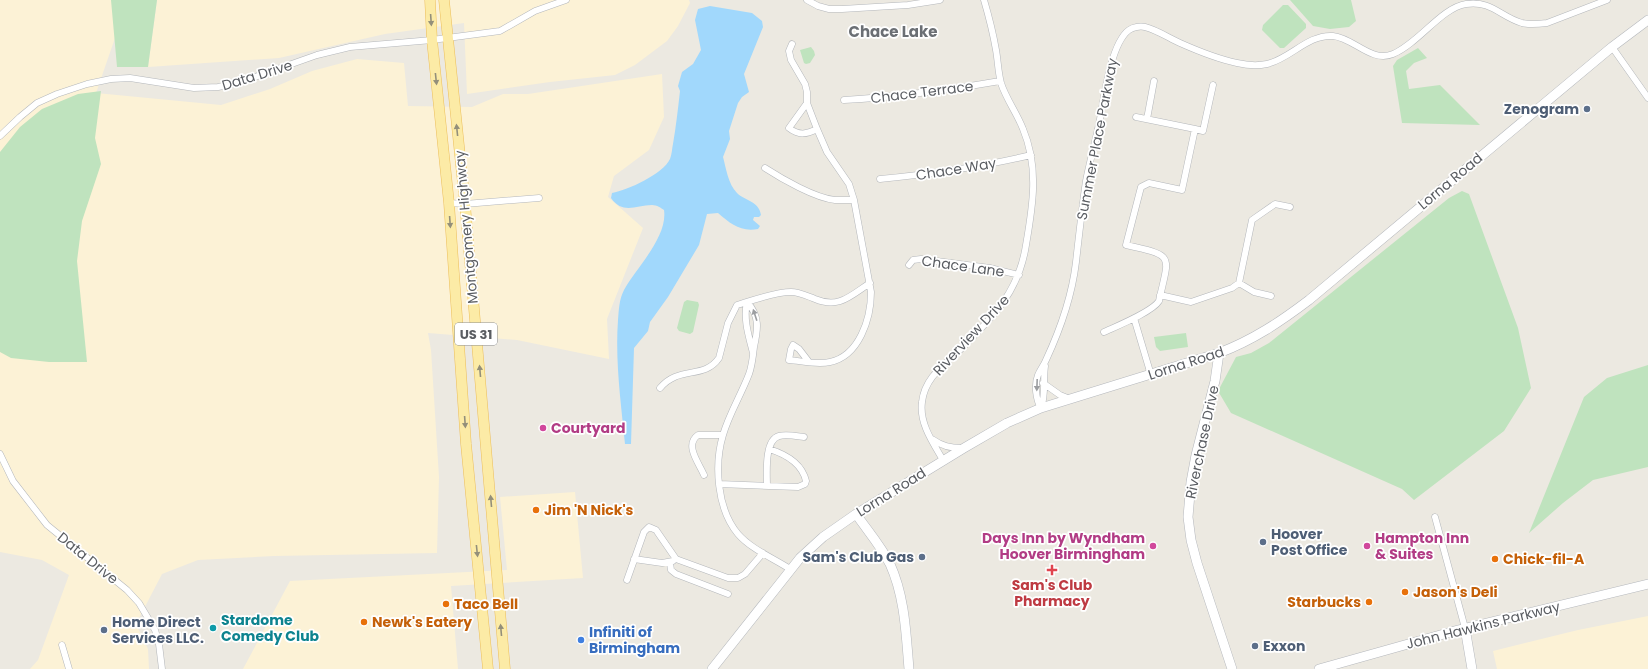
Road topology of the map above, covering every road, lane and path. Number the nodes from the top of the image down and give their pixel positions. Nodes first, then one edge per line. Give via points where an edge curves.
1 (430, 0) edge
2 (444, 0) edge
3 (565, 0) edge
4 (807, 0) edge
5 (940, 0) edge
6 (984, 0) edge
7 (1607, 0) edge
8 (1648, 20) edge
9 (447, 37) junction
10 (432, 40) junction
11 (792, 44) dead end
12 (1612, 47) junction
13 (1000, 80) junction
14 (1154, 81) dead end
15 (1213, 85) dead end
16 (1648, 98) edge
17 (844, 100) dead end
18 (807, 102) junction
19 (1136, 117) dead end
20 (1147, 119) junction
21 (817, 129) junction
22 (1195, 129) junction
23 (0, 136) edge
24 (1032, 156) junction
25 (765, 168) dead end
26 (880, 178) dead end
27 (539, 198) dead end
28 (854, 200) junction
29 (449, 203) junction
30 (465, 204) junction
31 (1290, 207) dead end
32 (909, 265) dead end
33 (1019, 276) junction
34 (870, 283) junction
35 (1239, 283) junction
36 (1160, 295) junction
37 (1271, 296) dead end
38 (747, 302) junction
39 (1134, 318) junction
40 (1104, 332) dead end
41 (753, 353) junction
42 (1219, 353) junction
43 (809, 362) dead end
44 (1045, 362) junction
45 (1151, 375) junction
46 (1043, 383) junction
47 (660, 388) dead end
48 (1071, 399) junction
49 (1041, 408) junction
50 (722, 435) junction
51 (804, 437) dead end
52 (930, 438) junction
53 (964, 448) junction
54 (769, 449) junction
55 (0, 454) edge
56 (943, 460) junction
57 (704, 475) dead end
58 (719, 484) junction
59 (767, 486) junction
60 (856, 514) junction
61 (1435, 517) dead end
62 (763, 553) junction
63 (676, 559) junction
64 (634, 560) junction
65 (670, 563) junction
66 (790, 569) junction
67 (717, 575) junction
68 (627, 580) dead end
69 (1648, 584) edge
70 (712, 587) junction
71 (728, 594) dead end
72 (1465, 628) junction
73 (62, 646) dead end
74 (69, 669) edge
75 (162, 669) edge
76 (488, 669) edge
77 (505, 669) edge
78 (712, 669) edge
79 (909, 669) edge
80 (1232, 669) edge
81 (1320, 669) edge
82 (1472, 669) edge

1 -> 10 main road, Montgomery Highway / US 31
2 - 9 main road, Montgomery Highway / US 31
3 - 9 street, Data Drive via 535,11 500,30
4 - 5 street via 829,9 842,9 908,5
6 - 13 street, Riverview Drive via 994,35
7 - 44 street, Summer Place Parkway via 1547,23 1538,24 1521,22 1483,4 1466,4 1452,9 1409,46 1390,55 1377,55 1343,38 1324,36 1274,62 1257,65 1237,63 1202,52 1144,27 1128,30 1118,45 1112,63 1087,178 1075,271 1063,318
8 - 12 street, Lorna Road
9 - 10 street, Data Drive
30 -> 9 main road, Montgomery Highway / US 31
10 - 23 street, Data Drive via 350,47 218,87 194,88 130,78 87,84 37,103
10 -> 29 main road, Montgomery Highway / US 31
11 - 18 street via 789,51 791,60 805,84
12 - 16 street
12 - 42 street, Lorna Road via 1309,300 1270,329 1241,345
13 - 17 street, Chace Terrace via 936,92
13 - 24 street, Riverview Drive via 1024,130
14 - 20 street
15 - 22 street via 1203,131
18 - 21 street
18 - 21 street via 789,128 802,134
19 - 20 street
20 - 22 street
21 - 28 street via 827,152 849,184
22 - 36 street via 1182,190 1149,183 1141,187 1126,245 1164,256 1166,269
24 - 26 street, Chace Way via 935,174
24 - 33 street, Riverview Drive via 1034,178 1026,245
25 - 28 street via 799,187 822,196 835,200
27 - 30 street
28 - 34 street
29 - 30 street
29 -> 76 main road, Montgomery Highway / US 31 via 466,444
77 -> 30 main road, Montgomery Highway / US 31
31 - 35 street via 1275,204 1252,220
32 - 33 street, Chace Lane via 912,260 921,259 990,268
33 - 52 street, Riverview Drive via 1006,300 928,382 923,393 922,412
34 - 38 street via 840,302 823,302 792,292
34 - 43 street via 871,303 855,346 844,357 830,362
35 - 36 street via 1232,288 1192,302
35 - 37 street via 1254,292
36 - 39 street via 1156,305
38 - 41 street via 746,320
41 -> 38 street via 757,321 754,309
38 - 47 street via 737,305 731,314 716,363 704,370 677,375
39 - 40 street
39 - 45 street
41 - 50 street via 750,372
42 - 45 street, Lorna Road
42 - 80 street, Riverchase Drive via 1215,381 1196,455 1188,518 1197,563
44 - 46 street, Summer Place Parkway
44 -> 49 street, Summer Place Parkway via 1036,383 1037,402
45 - 48 street, Lorna Road
46 - 48 street via 1060,396
46 - 49 street, Summer Place Parkway via 1045,399
48 - 49 street, Lorna Road
49 - 53 street, Lorna Road via 1007,423
50 - 57 street via 698,435 692,440 694,454
50 - 58 street
51 - 54 street via 778,436 770,443
52 - 53 street via 941,446
52 - 56 street, Riverview Drive
53 - 56 street, Lorna Road
54 - 59 street
54 - 59 street via 791,458 805,475 806,481 798,487
55 - 75 street, Data Drive via 13,481 47,524 127,590 139,603 159,644
56 - 60 street, Lorna Road
58 - 59 street
58 - 62 street via 722,504 731,524 739,535
60 - 66 street, Lorna Road via 815,544
60 - 79 street via 881,548 895,579 903,608
61 - 72 street
62 - 66 street
62 - 67 street via 745,574 738,578
63 - 64 street via 656,530 649,527 644,532
63 - 65 street
63 - 67 street
64 - 65 street
64 - 68 street
65 - 70 street via 671,570 676,574
66 - 78 street, Lorna Road
67 - 70 street
69 - 72 street, John Hawkins Parkway
70 - 71 street
72 - 81 street, John Hawkins Parkway
72 - 82 street
73 - 74 street

